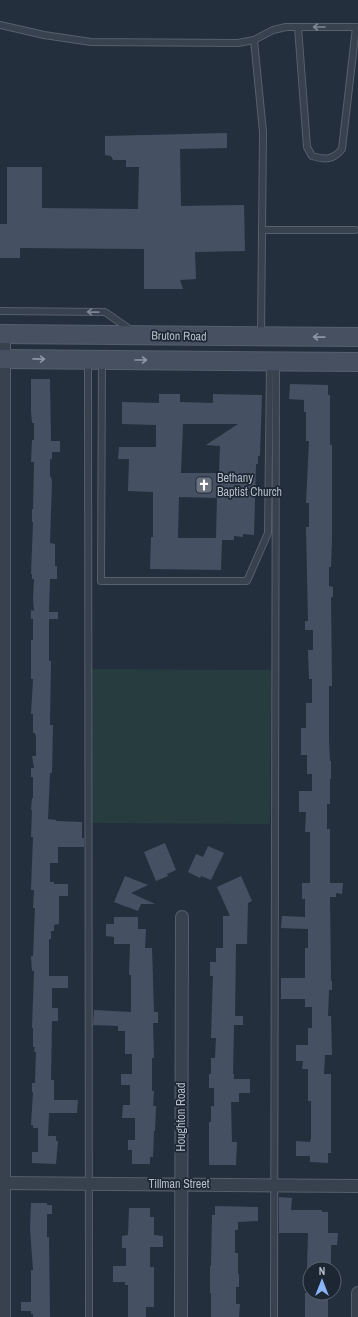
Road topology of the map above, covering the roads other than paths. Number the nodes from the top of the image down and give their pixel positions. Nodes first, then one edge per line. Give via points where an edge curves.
1 (0, 26) edge
2 (298, 27) junction
3 (357, 27) edge
4 (254, 40) junction
5 (263, 230) junction
6 (357, 230) edge
7 (0, 311) edge
8 (2, 334) edge
9 (104, 335) junction
10 (139, 335) junction
11 (261, 336) junction
12 (358, 337) edge
13 (2, 359) edge
14 (95, 360) junction
15 (273, 361) junction
16 (358, 362) edge
17 (182, 917) dead end
18 (2, 1183) edge
19 (89, 1183) junction
20 (181, 1184) junction
21 (274, 1185) junction
22 (358, 1186) edge
23 (358, 1293) edge
24 (4, 1317) edge
25 (89, 1317) edge
26 (181, 1317) edge
27 (274, 1317) edge
28 (358, 1317) edge

1 - 4 lane via 91,42 238,43
3 -> 2 lane
2 - 3 lane via 307,147 312,156 330,158 342,149
2 - 4 lane via 273,30
4 - 5 lane via 263,132
5 - 6 lane
5 - 11 lane
10 -> 7 lane via 105,312
8 - 9 main road, Bruton Road
8 - 13 street
9 - 10 main road, Bruton Road
9 - 14 main road
10 - 11 main road, Bruton Road
12 -> 11 main road, Bruton Road
13 -> 14 main road, Bruton Road
13 - 18 street
14 -> 15 main road, Bruton Road
14 - 15 lane via 102,580 247,580 268,533
14 - 19 lane
15 - 16 main road, Bruton Road
15 - 21 lane
17 - 20 street, Houghton Road
18 - 19 street, Tillman Street
18 - 24 street
19 - 20 street, Tillman Street
19 - 25 lane
20 - 21 street, Tillman Street
20 - 26 street, Houghton Road
21 - 22 street, Tillman Street
21 - 27 lane
23 - 28 street

